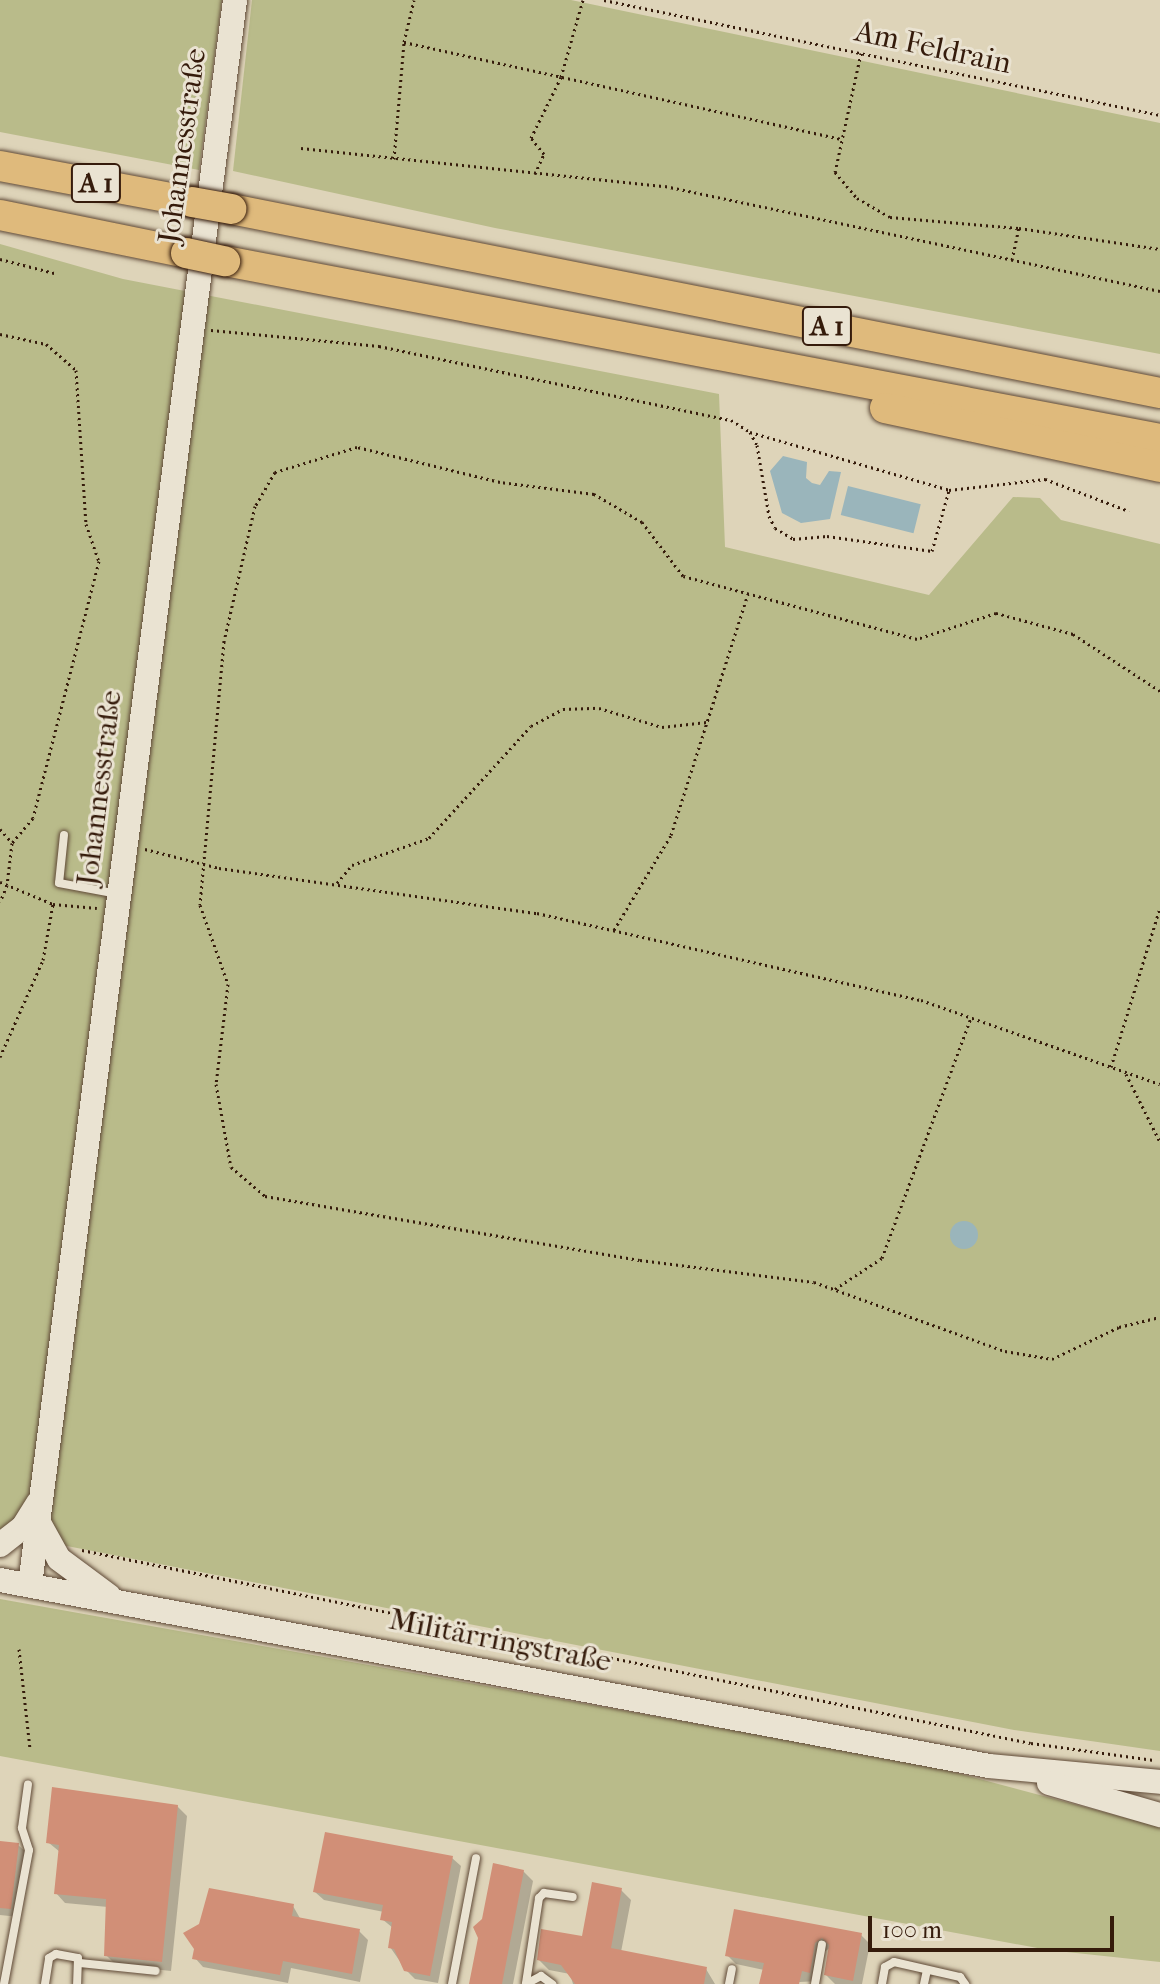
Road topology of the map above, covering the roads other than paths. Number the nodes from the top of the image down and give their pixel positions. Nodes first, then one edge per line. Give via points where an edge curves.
1 (235, 0) edge
2 (0, 166) edge
3 (0, 215) edge
4 (559, 328) junction
5 (1151, 389) edge
6 (1160, 439) edge
7 (1091, 453) junction
8 (1160, 467) edge
9 (1160, 477) edge
10 (64, 835) dead end
11 (118, 900) junction
12 (39, 1509) junction
13 (0, 1545) edge
14 (0, 1580) edge
15 (30, 1585) junction
16 (117, 1602) junction
17 (989, 1766) junction
18 (1160, 1782) edge
19 (28, 1784) dead end
20 (1160, 1815) edge
21 (476, 1858) dead end
22 (573, 1897) dead end
23 (822, 1945) dead end
24 (79, 1963) junction
25 (732, 1969) dead end
26 (927, 1970) junction
27 (156, 1971) dead end
28 (526, 1983) edge
29 (4, 1984) edge
30 (45, 1984) edge
31 (77, 1984) edge
32 (452, 1984) edge
33 (552, 1984) edge
34 (729, 1984) edge
35 (815, 1984) edge
36 (882, 1984) edge
37 (924, 1984) edge
38 (965, 1984) edge

1 - 11 main road, Johannesstraße
2 - 5 highway, A 1, bridge
3 - 4 highway, A 1, bridge
4 - 6 highway, A 1
4 - 7 highway via 574,341
7 - 8 highway
7 - 9 highway
10 - 11 lane via 59,883
11 - 12 main road, Johannesstraße
12 - 13 main road
12 - 15 main road, Johannesstraße
12 - 16 main road via 59,1559
14 - 15 main road, Militärringstraße
15 - 16 main road, Militärringstraße
16 - 17 main road, Militärringstraße
17 - 18 main road, Militärringstraße
17 - 20 main road, Militärringstraße
19 - 29 lane via 22,1828 29,1850
21 - 32 lane
22 - 28 lane via 544,1893 539,1898
23 - 35 lane
24 - 27 lane
24 - 30 lane via 74,1956 51,1955
24 - 31 lane
25 - 34 lane
26 - 36 lane via 894,1962 885,1967
26 - 37 lane
26 - 38 lane via 960,1977
28 - 33 lane via 541,1976

